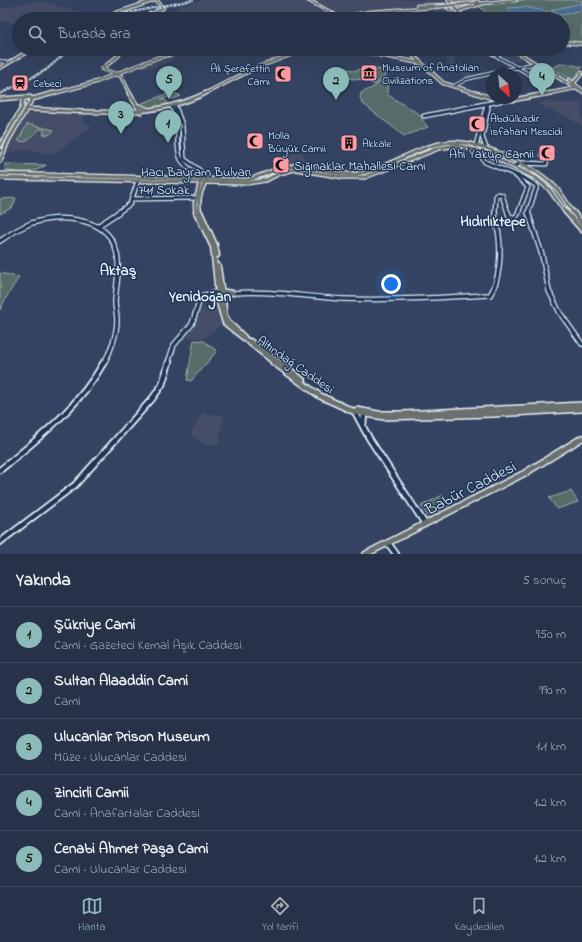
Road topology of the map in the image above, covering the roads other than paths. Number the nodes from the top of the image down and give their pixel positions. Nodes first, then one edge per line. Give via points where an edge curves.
1 (148, 0) edge
2 (154, 0) edge
3 (159, 0) edge
4 (309, 0) edge
5 (509, 0) edge
6 (516, 0) edge
7 (450, 3) edge
8 (483, 3) junction
9 (463, 4) junction
10 (436, 7) junction
11 (422, 8) junction
12 (410, 9) junction
13 (396, 11) joint
14 (115, 12) edge
15 (119, 12) edge
16 (155, 12) edge
17 (158, 12) edge
18 (330, 12) edge
19 (387, 12) edge
20 (388, 12) edge
21 (456, 12) edge
22 (457, 12) edge
23 (459, 12) edge
24 (570, 43) edge
25 (582, 45) edge
26 (19, 56) edge
27 (118, 56) edge
28 (160, 56) edge
29 (164, 56) edge
30 (288, 56) edge
31 (384, 56) edge
32 (413, 56) edge
33 (496, 56) edge
34 (524, 56) edge
35 (525, 56) edge
36 (0, 62) edge
37 (419, 62) junction
38 (7, 63) junction
39 (536, 63) junction
40 (0, 67) edge
41 (516, 68) joint
42 (522, 71) edge
43 (114, 73) junction
44 (582, 74) edge
45 (486, 75) edge
46 (543, 82) dead end
47 (573, 84) junction
48 (454, 86) junction
49 (577, 87) junction
50 (582, 91) edge
51 (486, 96) edge
52 (522, 97) edge
53 (522, 97) edge
54 (28, 99) junction
55 (0, 100) edge
56 (487, 104) junction
57 (140, 106) junction
58 (174, 107) junction
59 (26, 109) junction
60 (162, 109) junction
61 (150, 110) junction
62 (141, 111) junction
63 (424, 116) dead end
64 (0, 146) edge
65 (477, 148) junction
66 (486, 150) junction
67 (542, 154) dead end
68 (483, 160) junction
69 (0, 161) edge
70 (516, 165) junction
71 (0, 176) edge
72 (516, 176) junction
73 (13, 178) junction
74 (138, 181) junction
75 (203, 181) junction
76 (0, 183) edge
77 (196, 198) junction
78 (132, 199) junction
79 (582, 224) edge
80 (98, 227) junction
81 (582, 230) edge
82 (0, 241) edge
83 (219, 292) junction
84 (233, 293) joint
85 (582, 344) edge
86 (582, 405) edge
87 (582, 409) edge
88 (355, 412) junction
89 (365, 413) junction
90 (363, 427) junction
91 (582, 438) edge
92 (0, 470) edge
93 (425, 524) junction
94 (0, 542) edge
95 (388, 543) junction
96 (366, 554) edge
97 (396, 554) edge

1 - 14 main road
2 - 3 main road
2 - 15 main road
2 - 16 main road via 163,8
3 - 17 main road via 164,7
4 - 18 main road
5 - 8 main road
6 - 8 main road
7 - 8 main road
7 - 9 main road, bridge via 465,3
7 - 9 main road via 458,8 470,7
7 - 11 main road via 417,6
7 - 12 main road via 419,4
7 - 21 main road
7 - 22 main road
8 - 9 main road, bridge
8 - 23 main road
9 - 10 main road, bridge
10 - 11 main road
10 - 13 main road
11 - 12 main road
12 - 19 main road
13 - 20 main road
24 - 25 main road
26 - 38 main road
27 - 43 main road via 103,67
28 - 43 main road
29 - 43 main road
30 - 58 main road via 248,71 197,99
31 - 37 main road
32 - 37 main road
33 - 41 street
34 - 39 main road
35 - 47 main road
36 - 38 street
37 - 48 main road via 443,83
38 - 40 main road
39 - 41 street
39 - 47 main road
42 - 46 street
43 - 54 main road via 92,83
43 - 57 main road via 124,76 125,84
43 - 62 main road via 122,77 124,85
44 - 47 main road
44 - 49 main road
45 - 48 street via 467,79
47 - 49 main road
47 - 52 main road
48 - 51 main road
49 - 50 main road
49 - 53 main road
54 - 55 main road
54 - 59 main road
54 - 64 main road
56 - 63 street
56 - 65 street
56 - 66 street via 482,138
57 - 61 main road
57 - 62 main road
58 - 60 main road
58 - 75 street via 183,122 184,159 199,170
58 - 75 street via 179,120 180,160
59 - 62 main road via 81,113
59 - 69 main road
60 - 61 main road
60 - 62 main road
61 - 62 main road
65 - 66 main road, Hacı Bayram Bulvarı
65 - 68 street
65 - 75 main road, Hacı Bayram Bulvarı via 445,146 360,178 295,168 256,182
66 - 68 street
66 - 70 main road, Hacı Bayram Bulvarı
67 - 70 street via 547,160 546,164 523,162
68 - 72 street
70 - 79 main road, Hacı Bayram Bulvarı via 540,176 553,186
70 - 81 main road, Hacı Bayram Bulvarı via 546,186
71 - 73 main road, Hacı Bayram Bulvarı
71 - 75 main road, Hacı Bayram Bulvarı
72 - 84 street via 527,184 528,190 515,218 509,216 502,195 496,195 494,222 499,235 499,264 494,289 490,295 391,300 342,299 259,291
72 - 85 street via 533,182 536,186 528,213 542,255 549,292
73 - 74 main road, Hacı Bayram Bulvarı
73 - 76 main road
74 - 75 main road, Hacı Bayram Bulvarı
74 - 78 street
75 - 77 main road, Altındağ Caddesi
75 - 83 main road, Altındağ Caddesi via 198,209 215,245
77 - 78 street, 741 Sokak
77 - 83 main road, Altındağ Caddesi via 197,218 213,247
78 - 80 street via 130,204
80 - 82 street via 73,220 46,220 20,228
80 - 92 street via 108,234 116,247 119,272 115,303 116,328 108,354 99,373 81,398
83 - 84 main road
83 - 88 main road, Altındağ Caddesi via 222,316 228,327 316,394
83 - 89 main road, Altındağ Caddesi via 227,320 244,337 319,393
83 - 94 street via 201,296 192,324 174,345 162,385 152,399 74,485
86 - 89 main road, Altındağ Caddesi via 433,413
87 - 89 main road, Altındağ Caddesi via 409,417
88 - 89 main road, Altındağ Caddesi
88 - 90 street
89 - 90 street
90 - 93 street
91 - 93 main road, Babür Caddesi via 526,473
93 - 95 main road, Babür Caddesi
95 - 96 main road, Babür Caddesi
95 - 97 street

